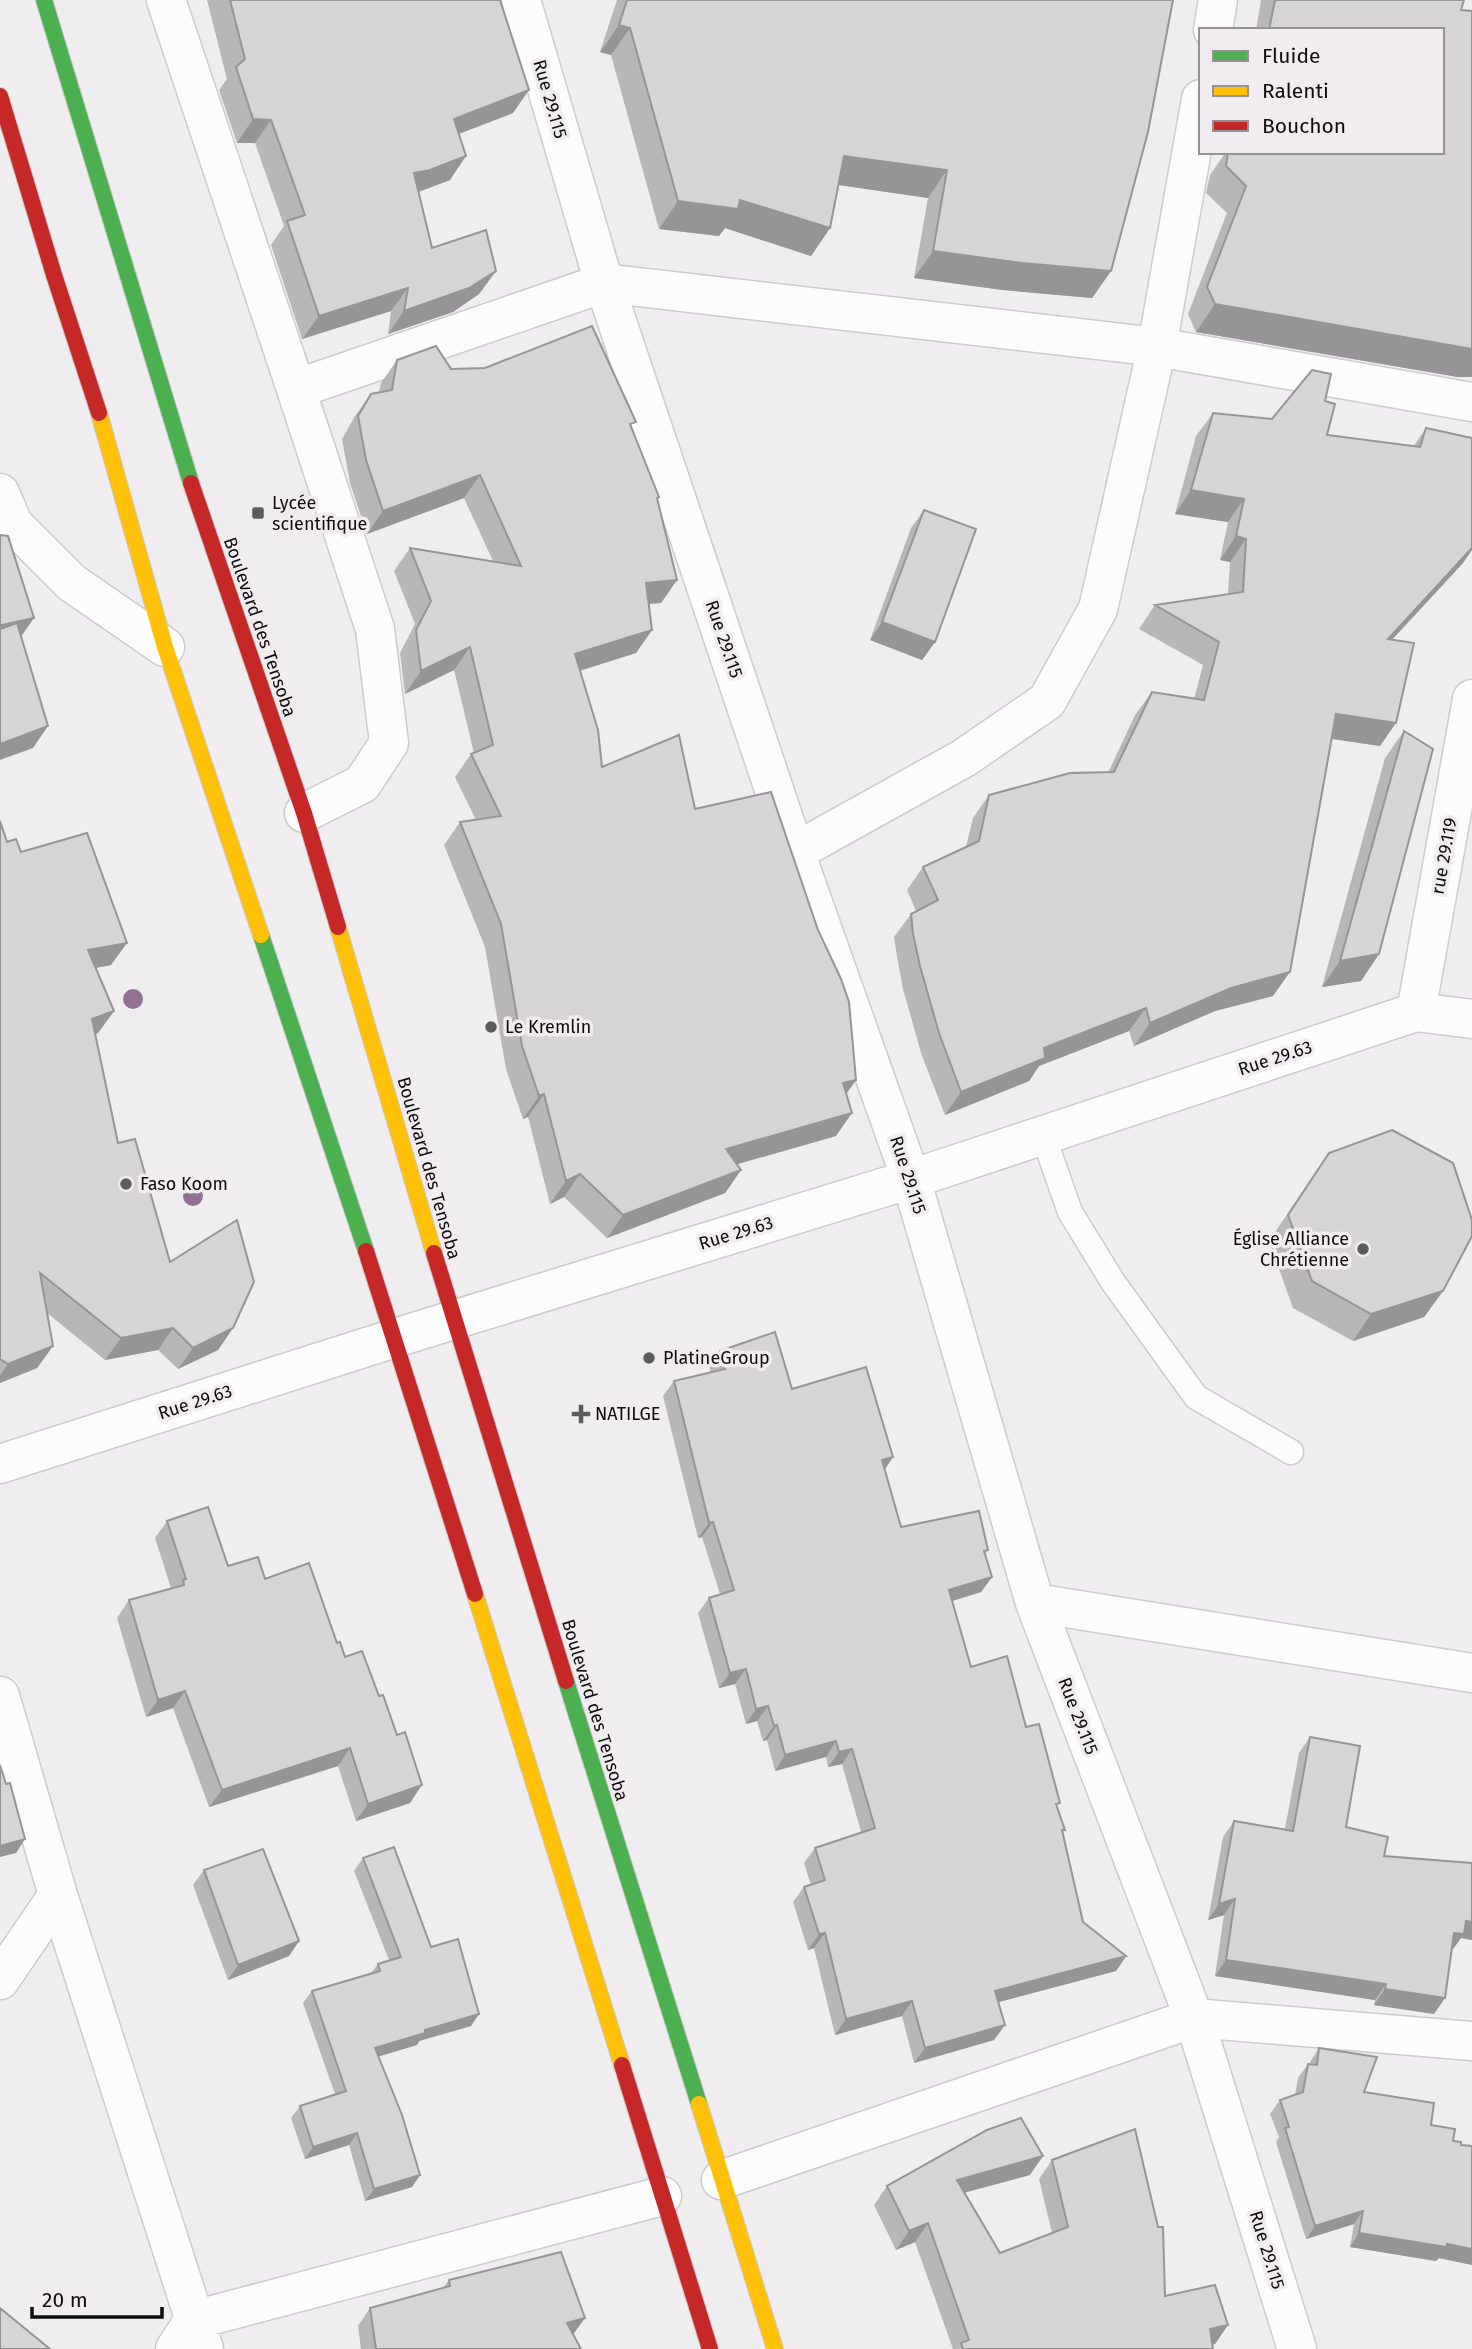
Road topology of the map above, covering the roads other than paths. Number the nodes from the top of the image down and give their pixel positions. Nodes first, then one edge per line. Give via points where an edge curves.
1 (44, 0) edge
2 (166, 0) edge
3 (521, 0) edge
4 (1218, 0) edge
5 (1213, 28) edge
6 (0, 96) edge
7 (1199, 110) edge
8 (604, 283) junction
9 (1157, 347) junction
10 (296, 389) junction
11 (1472, 402) edge
12 (0, 493) edge
13 (165, 647) junction
14 (1472, 699) edge
15 (304, 813) junction
16 (796, 852) junction
17 (1416, 1012) junction
18 (1472, 1019) edge
19 (1043, 1135) junction
20 (911, 1179) junction
21 (454, 1321) junction
22 (395, 1338) junction
23 (1291, 1452) dead end
24 (0, 1464) edge
25 (1035, 1603) junction
26 (1472, 1672) edge
27 (0, 1696) edge
28 (58, 1895) junction
29 (0, 1980) edge
30 (1194, 2018) junction
31 (1472, 2041) edge
32 (721, 2180) junction
33 (662, 2196) junction
34 (191, 2340) edge
35 (710, 2349) edge
36 (775, 2349) edge
37 (1297, 2349) edge

1 - 15 main road, Boulevard des Tensoba via 202,520
2 - 10 street
3 - 8 street, Rue 29.115
4 - 5 street
6 - 13 main road via 107,436
7 - 9 street
8 - 9 street
8 - 10 street
8 - 16 street, Rue 29.115
9 - 11 street
9 - 16 street via 1098,609 1047,701 964,758
10 - 15 street via 375,629 389,743 362,784
12 - 13 street via 13,524 72,583
13 - 22 main road
14 - 17 street, rue 29.119
15 - 21 main road, Boulevard des Tensoba
16 - 20 street, Rue 29.115
17 - 18 street, Rue 29.63
17 - 19 street, Rue 29.63
19 - 20 street, Rue 29.63
19 - 23 lane via 1070,1212 1113,1282 1196,1396
20 - 21 street, Rue 29.63
20 - 25 street, Rue 29.115
21 - 22 street, Rue 29.63
21 - 32 main road, Boulevard des Tensoba
22 - 24 street, Rue 29.63
22 - 33 main road
25 - 26 street
25 - 30 street, Rue 29.115
27 - 28 street
28 - 29 street
28 - 34 street
30 - 31 street
30 - 32 street
30 - 37 street, Rue 29.115
32 - 36 main road, Boulevard des Tensoba
33 - 34 street
33 - 35 main road

